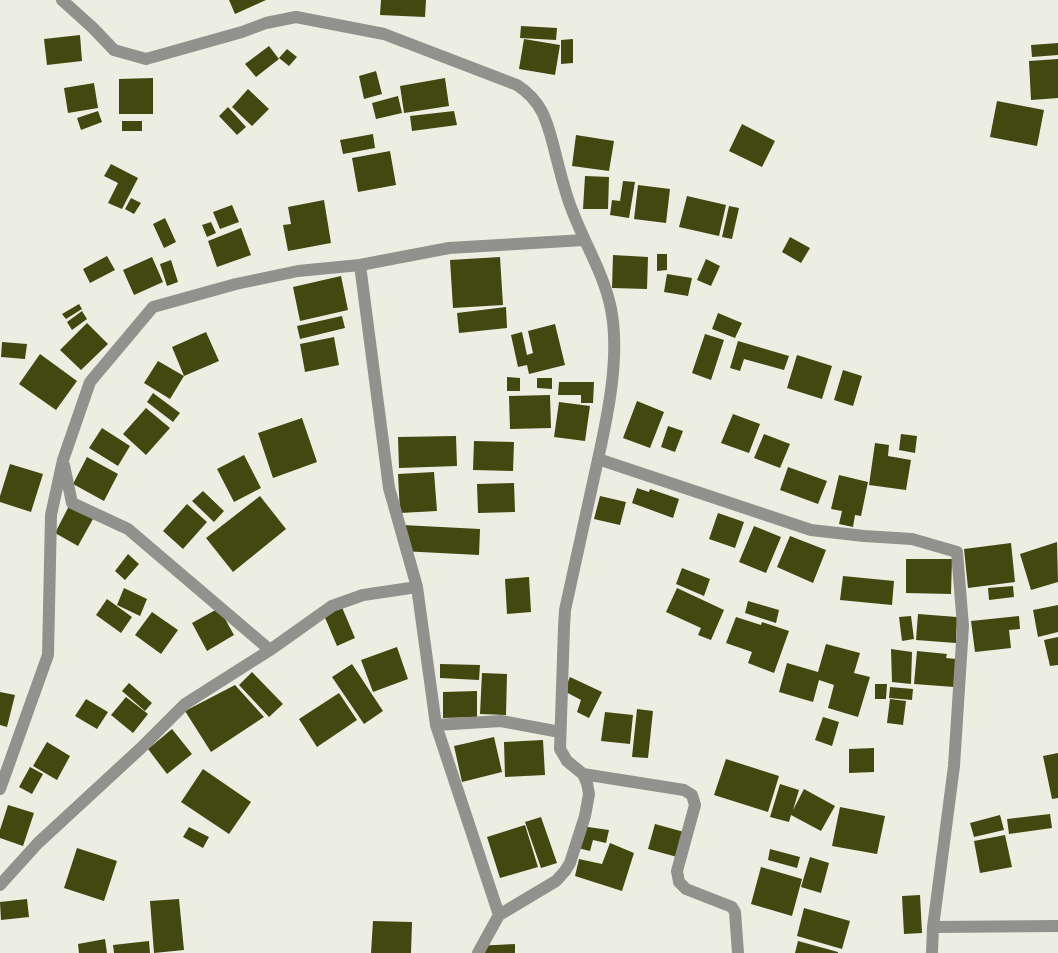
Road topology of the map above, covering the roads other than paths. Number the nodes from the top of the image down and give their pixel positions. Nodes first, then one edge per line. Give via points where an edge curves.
1 (62, 0) edge
2 (584, 240) junction
3 (360, 265) junction
4 (63, 460) junction
5 (598, 460) junction
6 (417, 587) junction
7 (270, 650) junction
8 (436, 725) junction
9 (560, 732) junction
10 (583, 774) junction
11 (0, 789) edge
12 (0, 884) edge
13 (499, 915) junction
14 (1058, 926) edge
15 (933, 927) junction
16 (478, 953) edge
17 (738, 953) edge
18 (932, 953) edge

1 - 2 street via 114,50 146,59 296,17 384,34 517,85 535,100 549,126 568,198
2 - 3 street via 449,248
2 - 5 street via 600,272 611,309 614,348 608,412
3 - 4 street via 298,271 153,306 90,382
3 - 6 street via 389,488
4 - 7 street via 72,503 128,529
4 - 11 street via 52,515 48,656
5 - 9 street via 565,610
5 - 15 street via 811,530 912,539 957,552 962,645 954,766
6 - 7 street via 363,595 332,606
6 - 8 street
7 - 12 street via 185,704 38,843
8 - 9 street via 501,721
8 - 13 street
9 - 10 street via 560,749 567,761
10 - 13 street via 589,794 570,863 556,881
10 - 17 street via 684,790 692,795 694,804 677,871 678,882 686,890 732,907 737,922
13 - 16 street
14 - 15 street
15 - 18 street

